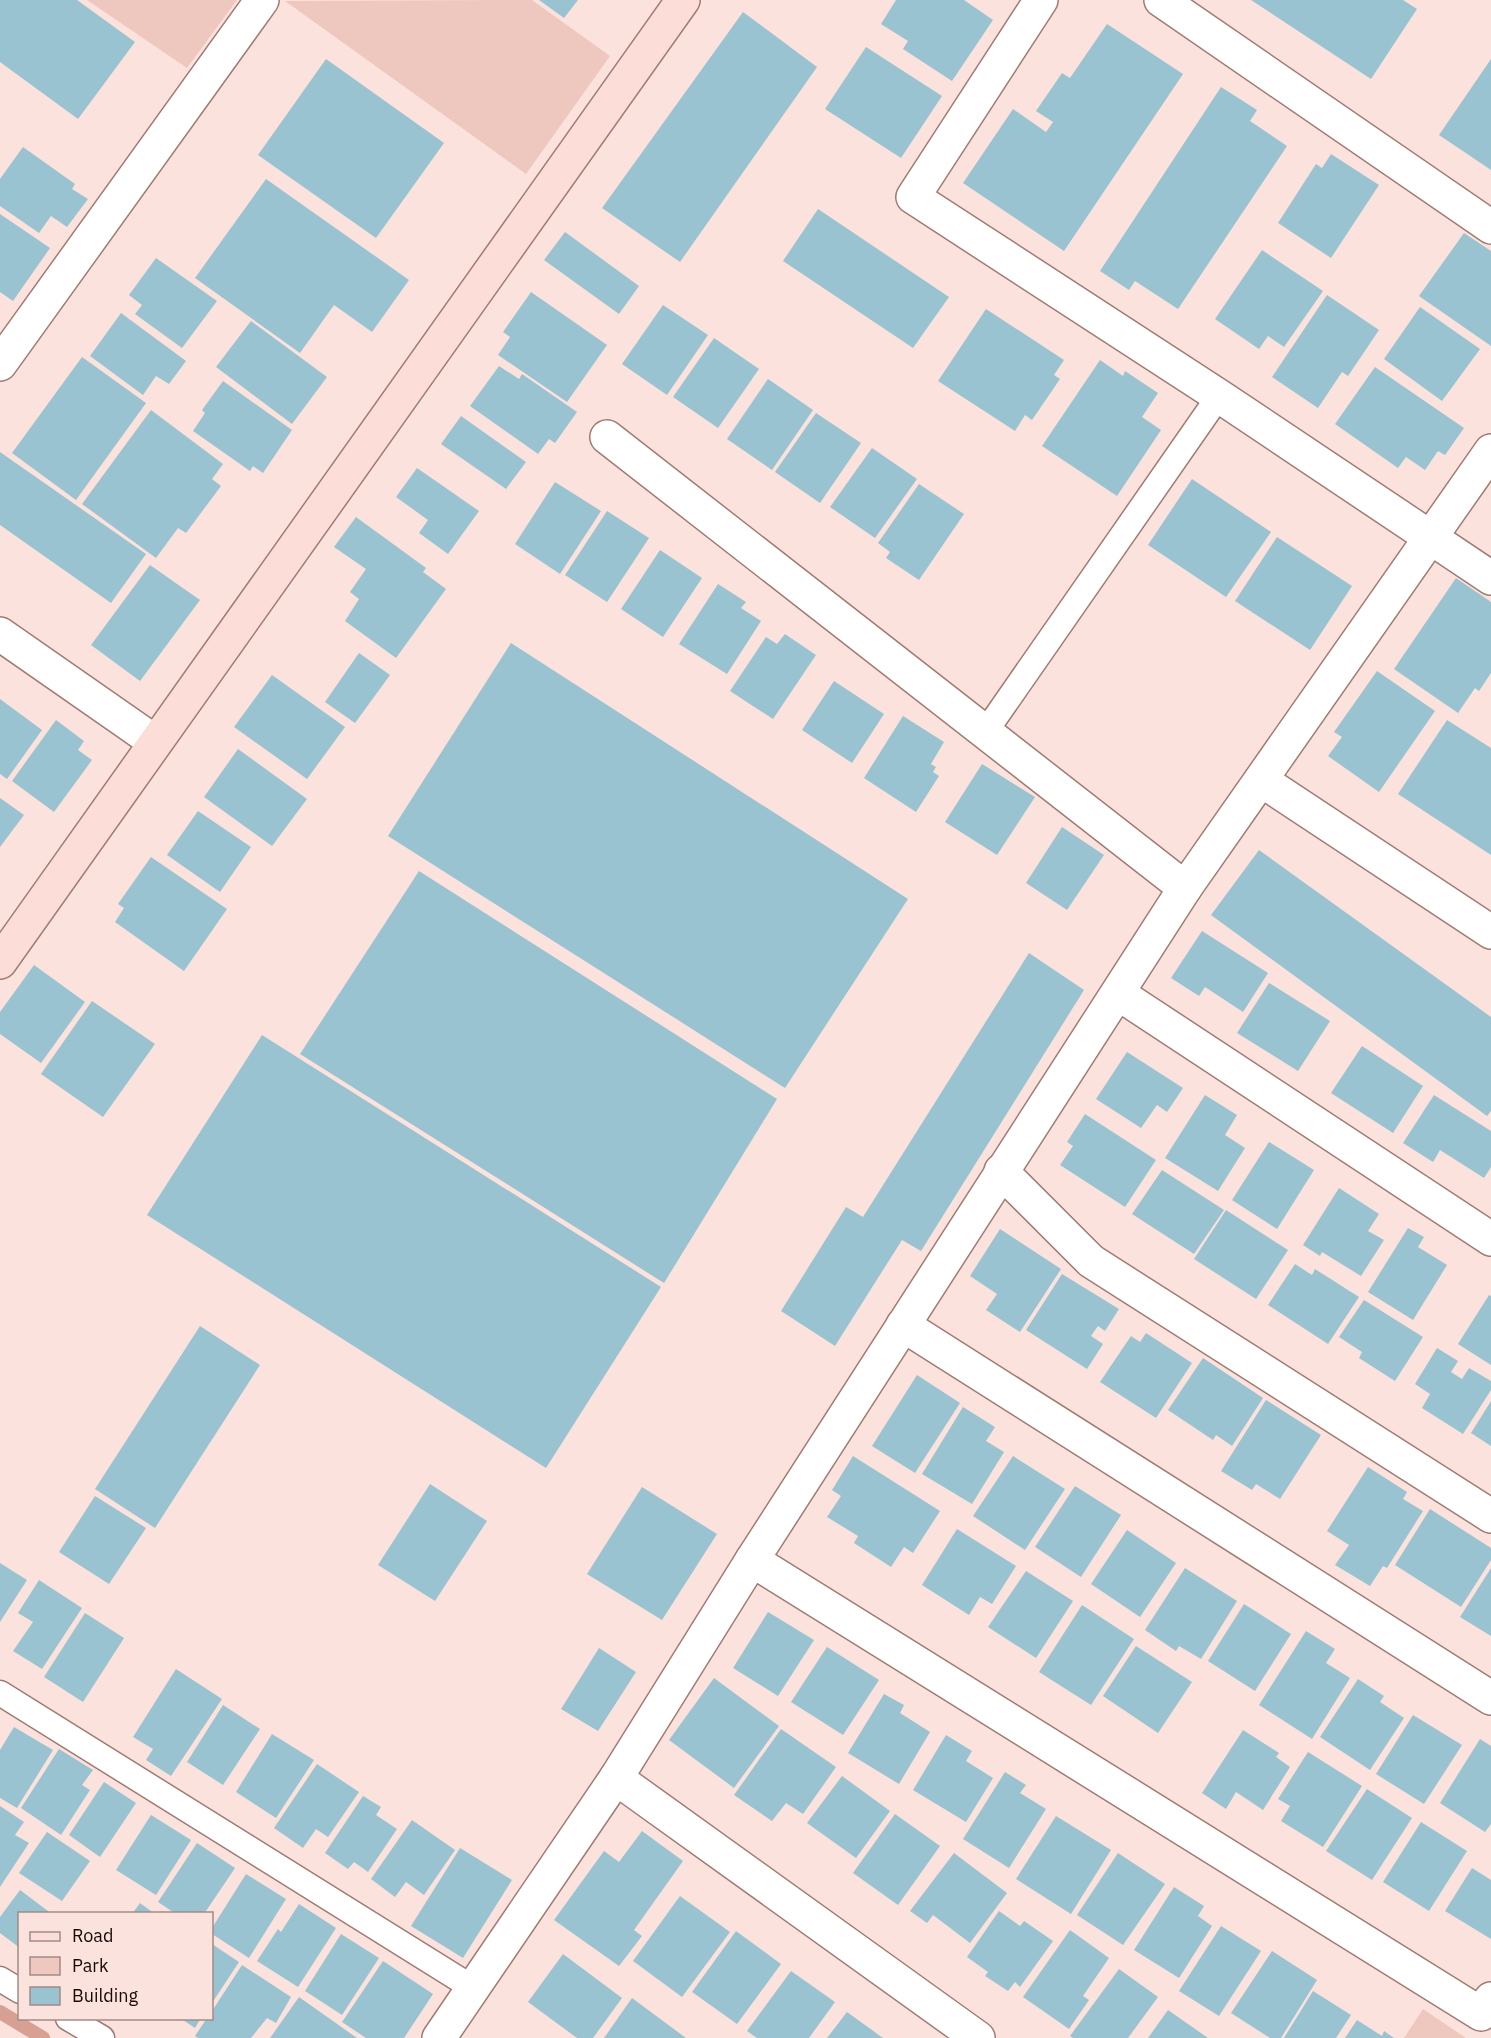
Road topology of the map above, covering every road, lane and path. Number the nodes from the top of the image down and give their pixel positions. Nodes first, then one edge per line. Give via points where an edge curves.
1 (262, 0) edge
2 (683, 0) edge
3 (1041, 0) edge
4 (1161, 0) edge
5 (1491, 226) edge
6 (0, 364) edge
7 (1219, 396) junction
8 (608, 437) dead end
9 (1491, 452) edge
10 (1431, 539) junction
11 (1491, 578) edge
12 (0, 634) edge
13 (986, 731) junction
14 (155, 742) junction
15 (1261, 780) junction
16 (1185, 888) junction
17 (1491, 932) edge
18 (0, 962) edge
19 (1119, 994) junction
20 (1001, 1172) junction
21 (1491, 1239) edge
22 (903, 1325) junction
23 (1491, 1516) edge
24 (752, 1560) junction
25 (0, 1693) edge
26 (1491, 1698) edge
27 (616, 1778) junction
28 (0, 1980) edge
29 (473, 1988) junction
30 (18, 1990) edge
31 (1491, 2000) edge
32 (70, 2020) edge
33 (102, 2038) edge
34 (439, 2038) edge
35 (978, 2038) edge

1 - 6 street
2 - 14 street
3 - 7 street via 913,197
4 - 5 street
7 - 10 street
7 - 13 lane
8 - 13 street
9 - 10 street
10 - 11 street
10 - 15 street
12 - 14 street
13 - 16 street
14 - 18 street
15 - 16 street
15 - 17 street
16 - 19 street
19 - 20 street
19 - 21 street
20 - 22 street
20 - 23 street via 1091,1261
22 - 24 street
22 - 26 street
24 - 27 street
24 - 31 street via 1481,2014
25 - 29 lane
27 - 29 street
27 - 35 street
28 - 30 lane
29 - 34 street
32 - 33 lane

